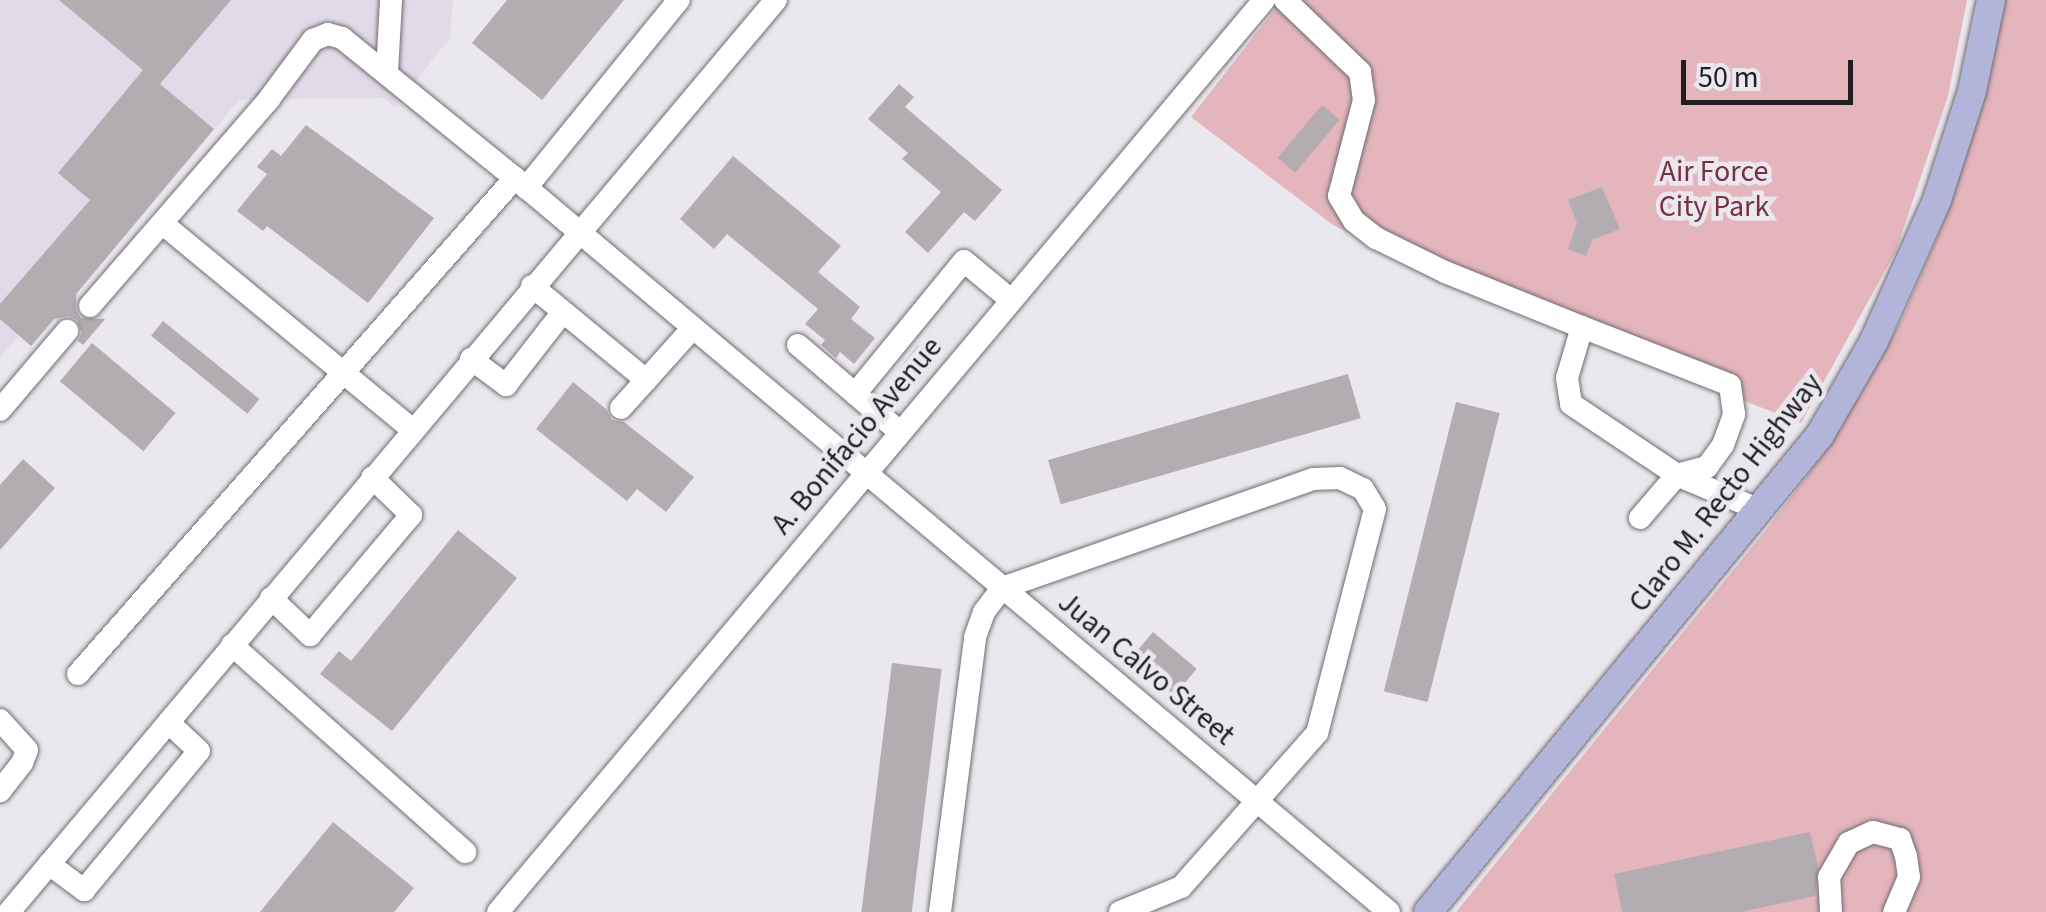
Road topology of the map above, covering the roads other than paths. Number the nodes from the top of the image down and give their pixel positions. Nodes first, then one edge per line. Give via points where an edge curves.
1 (391, 0) edge
2 (679, 0) edge
3 (775, 0) edge
4 (1264, 0) edge
5 (1285, 0) edge
6 (1991, 0) edge
7 (387, 72) junction
8 (521, 183) junction
9 (163, 224) junction
10 (577, 232) junction
11 (532, 286) junction
12 (1010, 300) junction
13 (90, 306) dead end
14 (562, 313) junction
15 (1582, 327) junction
16 (692, 328) junction
17 (67, 331) dead end
18 (798, 345) dead end
19 (471, 359) junction
20 (348, 373) junction
21 (646, 380) junction
22 (855, 394) junction
23 (621, 408) dead end
24 (0, 410) edge
25 (412, 429) junction
26 (900, 432) junction
27 (864, 474) junction
28 (1677, 475) junction
29 (372, 477) junction
30 (1760, 510) junction
31 (1640, 518) dead end
32 (1002, 588) junction
33 (271, 598) junction
34 (232, 645) junction
35 (78, 674) dead end
36 (0, 720) edge
37 (168, 722) junction
38 (0, 791) edge
39 (1257, 800) junction
40 (465, 852) dead end
41 (49, 864) junction
42 (9, 912) edge
43 (498, 912) edge
44 (940, 912) edge
45 (1120, 912) edge
46 (1389, 912) edge
47 (1428, 912) edge
48 (1830, 912) edge
49 (1894, 912) edge

1 - 7 street
2 - 8 street
3 - 10 street
4 - 12 street, A. Bonifacio Avenue
5 - 15 street via 1360,72 1364,100 1339,196 1354,221 1445,272
6 - 30 main road, Claro M. Recto Highway via 1953,156 1894,300 1820,435
7 - 8 street, Juan Calvo Street
7 - 9 street, Juan Calvo Street via 342,38 313,40
8 - 10 street, Juan Calvo Street
8 - 20 street
9 - 13 street, Juan Calvo Street
9 - 20 street
10 - 11 street
10 - 16 street, Juan Calvo Street
11 - 14 street
11 - 19 street
12 - 22 street via 964,261
12 - 26 street, A. Bonifacio Avenue
14 - 19 street via 506,385
14 - 21 street
15 - 28 street via 1567,378 1571,404
15 - 28 street via 1730,385 1734,414 1723,445 1707,467
16 - 21 street
16 - 27 street, Juan Calvo Street
17 - 24 street
18 - 22 street
19 - 25 street
20 - 25 street
20 - 35 street
21 - 23 street
22 - 26 street
25 - 29 street
26 - 27 street, A. Bonifacio Avenue
27 - 32 street, Juan Calvo Street
27 - 43 street, A. Bonifacio Avenue
28 - 30 street
28 - 31 street
29 - 33 street
29 - 33 street via 410,516 310,634
30 - 47 main road, Claro M. Recto Highway
32 - 39 street, Juan Calvo Street
32 - 39 street via 1314,479 1340,478 1364,489 1375,509 1316,733
32 - 44 street via 975,636
33 - 34 street
34 - 37 street
34 - 40 street
36 - 38 street via 27,750
37 - 41 street
37 - 41 street via 198,751 84,890
39 - 45 street via 1181,887
39 - 46 street, Juan Calvo Street
41 - 42 street
48 - 49 street via 1829,877 1849,843 1873,832 1900,838 1906,856 1909,878

